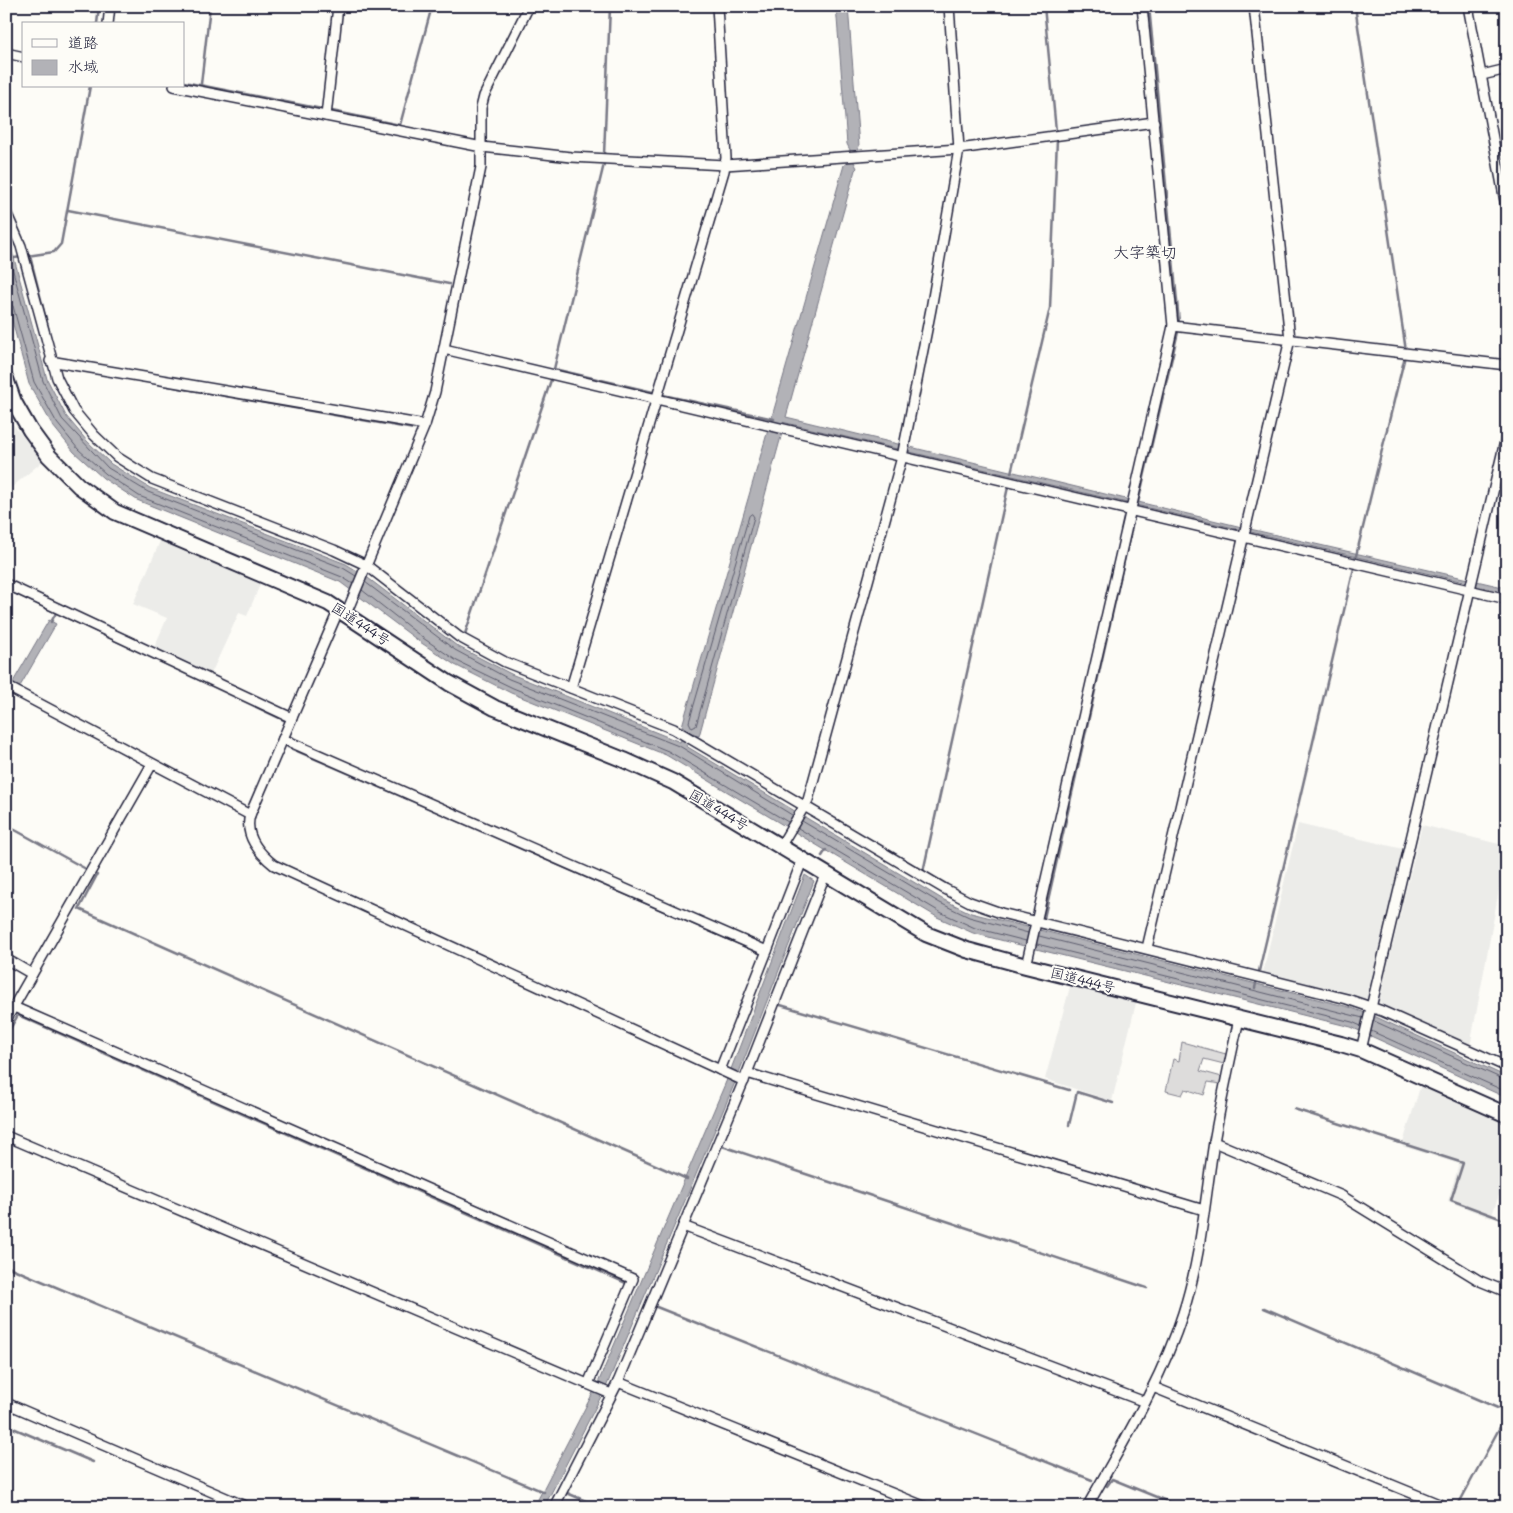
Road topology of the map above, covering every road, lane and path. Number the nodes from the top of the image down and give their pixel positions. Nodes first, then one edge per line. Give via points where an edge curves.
1 (110, 6) edge
2 (338, 6) edge
3 (529, 6) edge
4 (716, 6) edge
5 (949, 6) edge
6 (1142, 6) edge
7 (1254, 6) edge
8 (1468, 6) edge
9 (108, 22) edge
10 (6, 53) edge
11 (22, 57) edge
12 (1507, 69) edge
13 (1482, 74) junction
14 (184, 88) edge
15 (326, 116) junction
16 (1154, 122) junction
17 (482, 148) junction
18 (959, 149) junction
19 (725, 165) junction
20 (6, 212) edge
21 (1507, 212) edge
22 (1173, 326) junction
23 (1290, 339) junction
24 (444, 349) junction
25 (50, 361) junction
26 (1507, 365) edge
27 (6, 379) edge
28 (657, 398) junction
29 (10, 405) edge
30 (425, 425) junction
31 (1507, 433) edge
32 (903, 451) junction
33 (1132, 505) junction
34 (1246, 532) junction
35 (366, 566) junction
36 (6, 584) edge
37 (1471, 585) junction
38 (1507, 599) edge
39 (343, 612) junction
40 (10, 688) edge
41 (571, 688) junction
42 (292, 718) junction
43 (283, 739) junction
44 (152, 764) junction
45 (804, 808) junction
46 (250, 816) junction
47 (780, 847) junction
48 (804, 862) junction
49 (824, 874) junction
50 (1037, 924) junction
51 (1147, 948) junction
52 (767, 950) junction
53 (6, 959) edge
54 (1026, 966) junction
55 (32, 974) junction
56 (14, 1007) junction
57 (1373, 1010) junction
58 (1240, 1019) junction
59 (6, 1020) edge
60 (1363, 1044) junction
61 (1507, 1067) edge
62 (723, 1071) junction
63 (744, 1078) junction
64 (1507, 1115) edge
65 (6, 1136) edge
66 (1214, 1142) junction
67 (1204, 1210) junction
68 (683, 1226) junction
69 (1507, 1292) edge
70 (618, 1382) junction
71 (590, 1385) junction
72 (1153, 1387) junction
73 (609, 1393) junction
74 (1145, 1402) junction
75 (6, 1403) edge
76 (247, 1507) edge
77 (554, 1507) edge
78 (926, 1507) edge
79 (1087, 1507) edge
80 (1446, 1507) edge

1 - 9 street
2 - 15 street
3 - 17 street via 484,96
4 - 19 street
5 - 18 street
6 - 16 street
7 - 23 street
8 - 13 street
10 - 11 street
12 - 13 street
13 - 21 street
14 - 15 street
15 - 17 street
16 - 18 street
16 - 22 street
17 - 19 street via 570,157
17 - 24 street via 481,167
18 - 19 street
18 - 32 street
19 - 28 street
20 - 25 street via 23,256
22 - 23 street
22 - 33 street
23 - 26 street
23 - 34 street
24 - 28 street
24 - 30 street
25 - 30 street
25 - 35 street via 74,411 117,457 152,479
27 - 29 highway, 国道444号
28 - 32 street via 782,428
28 - 41 street
29 - 39 highway, 国道444号 via 50,456 79,486 115,512
30 - 35 street
31 - 37 street
32 - 33 street
32 - 45 street
33 - 34 street
33 - 50 street
34 - 37 street
34 - 51 street
35 - 39 street
35 - 41 street via 459,637 505,662
36 - 42 street
37 - 38 street
37 - 57 street
39 - 42 street
39 - 47 highway, 国道444号 via 449,683 495,708 673,782
40 - 44 street
41 - 45 street via 687,737
42 - 43 street
43 - 46 street
43 - 52 street
44 - 46 street
44 - 55 street
45 - 47 street
45 - 50 street via 945,889 1001,913
46 - 62 street via 250,836 274,865
47 - 48 highway, 国道444号
48 - 49 highway, 国道444号
48 - 52 street
49 - 54 highway, 国道444号 via 926,934 967,950
49 - 63 street
50 - 51 street
50 - 54 street
51 - 57 street via 1346,999
52 - 62 street
53 - 55 street
54 - 58 highway, 国道444号
55 - 56 street
56 - 59 street
56 - 71 street via 633,1279
57 - 60 street
57 - 61 street
58 - 60 highway, 国道444号
58 - 66 street
60 - 64 highway, 国道444号
62 - 63 street
63 - 67 street
63 - 68 street
65 - 71 street
66 - 67 street
66 - 69 street via 1342,1196 1480,1281
67 - 72 street via 1196,1264 1184,1312
68 - 70 street
68 - 74 street
70 - 73 street
70 - 78 street
71 - 73 street
72 - 74 street
72 - 80 street
73 - 77 street
74 - 79 street
75 - 76 street

